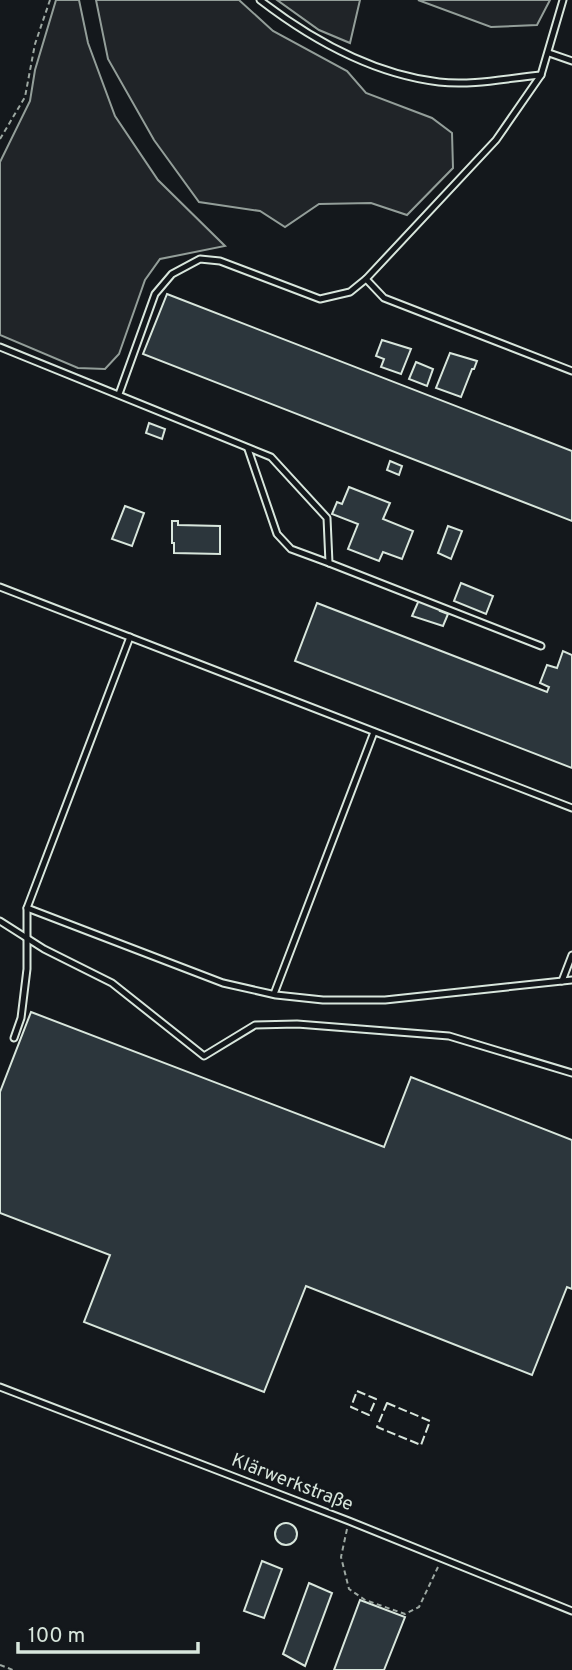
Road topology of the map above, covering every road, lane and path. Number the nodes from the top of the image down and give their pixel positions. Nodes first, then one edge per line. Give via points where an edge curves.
1 (50, 0) edge
2 (260, 0) edge
3 (563, 0) edge
4 (549, 53) junction
5 (572, 61) edge
6 (541, 75) junction
7 (0, 139) edge
8 (366, 279) junction
9 (0, 347) edge
10 (572, 371) edge
11 (119, 394) junction
12 (248, 449) junction
13 (329, 563) junction
14 (0, 587) edge
15 (130, 637) junction
16 (541, 646) dead end
17 (374, 732) junction
18 (572, 808) edge
19 (27, 908) junction
20 (0, 921) edge
21 (27, 937) junction
22 (572, 955) edge
23 (572, 980) edge
24 (562, 981) junction
25 (274, 994) junction
26 (14, 1038) dead end
27 (572, 1073) edge
28 (0, 1387) edge
29 (349, 1521) junction
30 (441, 1559) junction
31 (572, 1611) edge
32 (0, 1665) edge
33 (13, 1670) edge

1 - 7 path via 34,44 25,97
2 - 6 lane via 300,30 390,72 440,82
3 - 4 lane
4 - 5 lane
4 - 6 lane
6 - 8 lane via 496,140
8 - 10 lane via 384,298
8 - 11 lane via 349,292 320,299 220,261 200,259 172,274 155,294
9 - 11 lane
11 - 12 lane
12 - 13 lane via 277,534 291,549
12 - 13 lane via 271,457 327,518
13 - 16 lane
14 - 15 lane
15 - 17 lane
15 - 19 lane
17 - 18 lane
17 - 25 lane
19 - 21 lane
19 - 25 lane via 223,983
20 - 21 lane
21 - 26 lane via 21,1018
21 - 27 lane via 112,984 204,1056 255,1025 297,1024 449,1036
22 - 24 lane
23 - 24 lane
24 - 25 lane via 385,1000
28 - 29 lane, Klärwerkstraße
29 - 30 lane, Klärwerkstraße
29 - 30 path via 341,1557 349,1590 365,1600 405,1614 419,1608
30 - 31 lane, Klärwerkstraße
32 - 33 path

